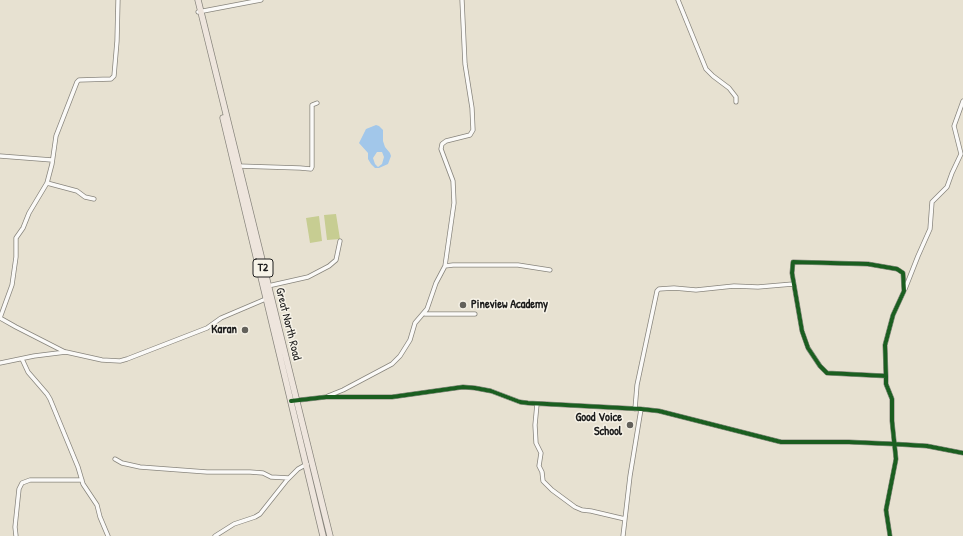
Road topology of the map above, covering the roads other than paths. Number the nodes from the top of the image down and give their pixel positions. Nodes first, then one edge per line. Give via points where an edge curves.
1 (118, 0) edge
2 (195, 0) edge
3 (198, 0) edge
4 (261, 0) edge
5 (462, 0) edge
6 (678, 0) edge
7 (199, 11) junction
8 (963, 101) edge
9 (736, 102) dead end
10 (317, 103) dead end
11 (0, 156) edge
12 (52, 160) junction
13 (236, 166) junction
14 (47, 183) junction
15 (94, 199) dead end
16 (340, 241) dead end
17 (445, 266) junction
18 (550, 270) dead end
19 (793, 284) junction
20 (265, 286) junction
21 (904, 292) junction
22 (268, 298) junction
23 (424, 314) junction
24 (475, 314) dead end
25 (0, 318) edge
26 (66, 352) junction
27 (22, 359) junction
28 (0, 363) edge
29 (886, 376) junction
30 (326, 397) junction
31 (293, 401) junction
32 (537, 404) junction
33 (635, 409) junction
34 (641, 409) junction
35 (894, 444) junction
36 (963, 453) edge
37 (115, 459) dead end
38 (309, 464) junction
39 (289, 478) junction
40 (82, 480) junction
41 (626, 519) junction
42 (16, 536) edge
43 (108, 536) edge
44 (215, 536) edge
45 (323, 536) edge
46 (330, 536) edge
47 (623, 536) edge
48 (890, 536) edge

1 - 12 street via 114,76 111,79 77,81 57,132
2 - 7 highway, Great North Road / T2
3 - 7 highway, Great North Road / T2
4 - 7 street
5 - 17 street via 465,64 473,130 470,135 442,144 453,181 454,203
6 - 9 street via 706,69 729,88 736,97
7 - 13 highway, Great North Road / T2
8 - 21 street via 954,126 961,154 947,187 932,202 930,229
10 - 13 street via 312,105 310,169
11 - 12 street
12 - 14 street
13 - 20 highway, Great North Road / T2
14 - 15 street via 77,191 85,197
14 - 25 street via 16,238 12,286
16 - 20 street via 336,260 329,266 308,277
17 - 18 street via 518,265
17 - 23 street
19 - 21 street via 793,262 868,264 901,271
19 - 29 street via 808,348 826,374
19 - 33 street via 696,290 659,289 637,385
20 - 22 highway, Great North Road / T2
21 - 29 street via 893,315 886,340
22 - 26 street via 221,318 207,328 127,360 102,360
22 - 31 highway, Great North Road / T2
23 - 24 street
23 - 30 street via 415,324 407,346 396,361
25 - 26 street
26 - 27 street
27 - 28 street
27 - 40 street via 32,377 50,399
29 - 35 street via 886,387 892,399
30 - 31 street
30 - 32 street via 392,396 463,387 491,391 520,402
31 - 38 highway, Great North Road / T2
32 - 33 street
32 - 41 street via 536,443 541,453 539,466 543,481 575,508
33 - 34 street
34 - 35 street via 781,442
34 - 41 street
35 - 36 street via 927,446
35 - 48 street via 896,458 886,510
37 - 39 street via 140,467 250,472
38 - 39 street
38 - 45 highway, Great North Road / T2
38 - 46 highway, Great North Road / T2
39 - 44 street via 260,514 234,524
40 - 42 street via 30,480 22,483 19,489
40 - 43 street via 97,505
41 - 47 street

